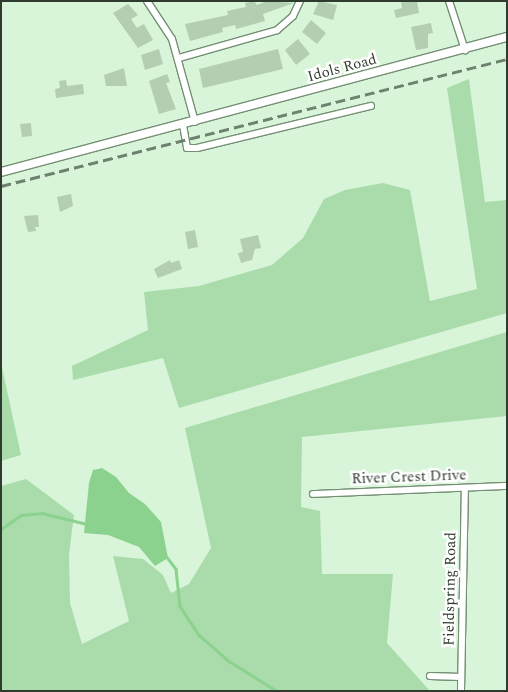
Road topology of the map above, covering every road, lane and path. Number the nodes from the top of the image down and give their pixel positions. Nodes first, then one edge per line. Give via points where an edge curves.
1 (147, 1) edge
2 (300, 1) edge
3 (449, 1) edge
4 (507, 37) edge
5 (466, 50) junction
6 (179, 58) junction
7 (371, 106) dead end
8 (195, 122) junction
9 (183, 125) junction
10 (1, 172) edge
11 (507, 486) edge
12 (465, 488) junction
13 (313, 494) dead end
14 (430, 676) dead end
15 (461, 677) junction
16 (461, 691) edge

1 - 6 street via 164,25
2 - 6 street via 293,16 277,30
3 - 5 street
4 - 5 street, Idols Road
5 - 8 street, Idols Road
6 - 8 street
7 - 9 street via 197,148 188,148
8 - 9 street, Idols Road
9 - 10 street, Idols Road
11 - 12 street, River Crest Drive
12 - 13 street, River Crest Drive
12 - 15 street, Fieldspring Road
14 - 15 street
15 - 16 street, Fieldspring Road

